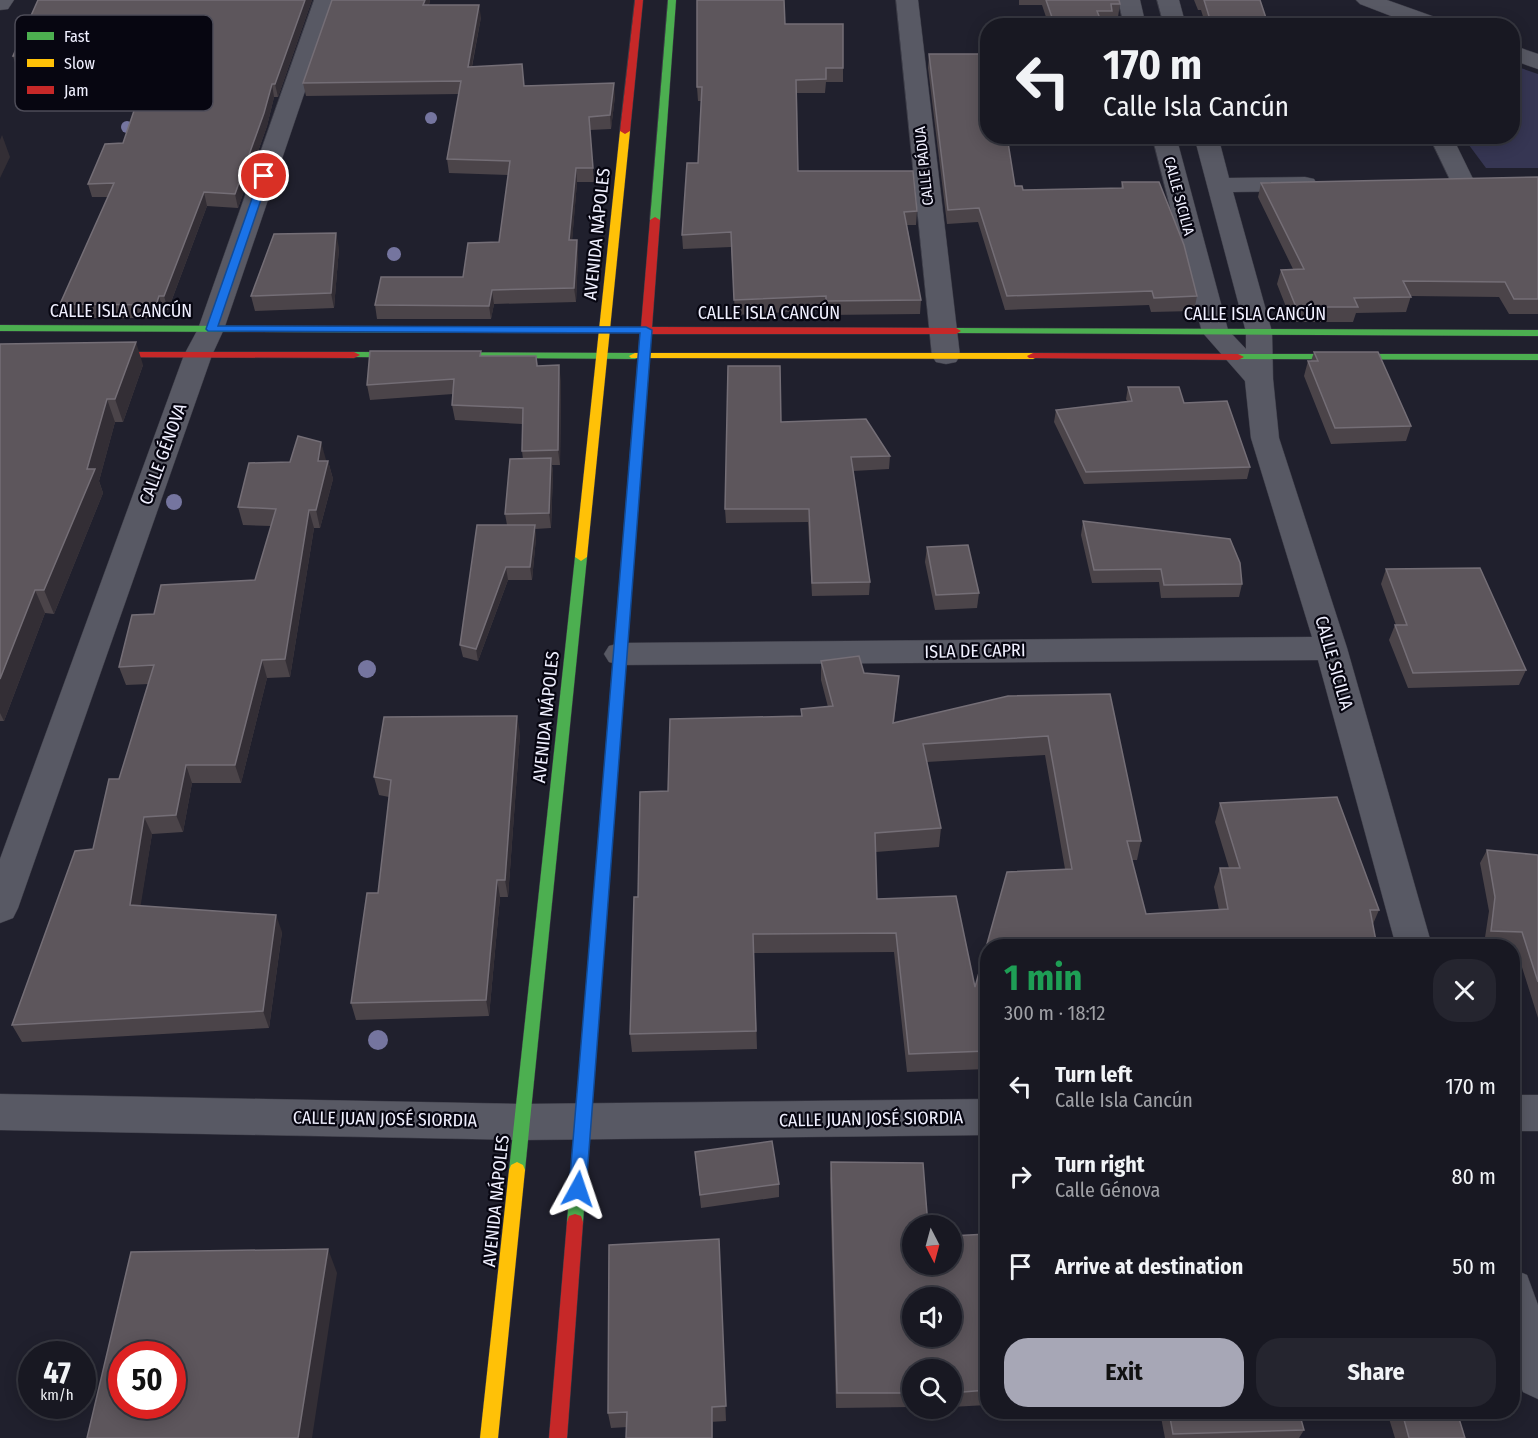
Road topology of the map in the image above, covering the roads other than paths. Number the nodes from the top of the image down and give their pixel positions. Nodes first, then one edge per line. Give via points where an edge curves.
1 (3, 0) edge
2 (325, 0) edge
3 (639, 0) edge
4 (672, 0) edge
5 (907, 0) edge
6 (1129, 0) edge
7 (1168, 0) edge
8 (1370, 1) edge
9 (0, 4) edge
10 (1133, 18) edge
11 (1173, 18) edge
12 (1380, 18) edge
13 (1416, 18) edge
14 (1520, 55) edge
15 (1538, 62) edge
16 (1166, 144) edge
17 (1208, 144) edge
18 (1444, 144) edge
19 (1462, 182) edge
20 (1324, 184) edge
21 (1220, 185) junction
22 (0, 328) edge
23 (212, 329) junction
24 (604, 330) junction
25 (646, 330) junction
26 (1215, 332) junction
27 (1538, 333) edge
28 (944, 344) junction
29 (82, 355) edge
30 (198, 355) junction
31 (602, 356) junction
32 (644, 356) junction
33 (1255, 356) junction
34 (1538, 357) edge
35 (1330, 648) junction
36 (620, 654) junction
37 (0, 908) edge
38 (1412, 939) edge
39 (0, 1112) edge
40 (1520, 1113) edge
41 (1538, 1113) edge
42 (980, 1117) edge
43 (522, 1122) junction
44 (583, 1122) junction
45 (1520, 1316) edge
46 (1538, 1377) edge
47 (489, 1438) edge
48 (558, 1438) edge

1 - 9 street
2 - 23 street, CALLE GÉNOVA
3 - 24 main road, AVENIDA NÁPOLES
4 - 25 main road
5 - 28 street, CALLE PÁDUA
6 - 10 street
7 - 11 street
8 - 12 street
8 - 13 street
14 - 15 street
16 - 26 street, CALLE SICILIA
17 - 21 street, CALLE SICILIA
18 - 19 street
20 - 21 street
21 - 33 street, CALLE SICILIA
22 - 23 main road, CALLE ISLA CANCÚN
23 - 24 main road, CALLE ISLA CANCÚN
23 - 30 street, CALLE GÉNOVA
24 - 25 main road, CALLE ISLA CANCÚN
24 - 31 main road, AVENIDA NÁPOLES
25 - 28 main road, CALLE ISLA CANCÚN
25 - 32 main road
26 - 28 main road, CALLE ISLA CANCÚN
26 - 33 street
27 - 33 main road, CALLE ISLA CANCÚN
28 - 32 main road, CALLE ISLA CANCÚN
28 - 33 main road, CALLE ISLA CANCÚN
29 - 30 main road, CALLE ISLA CANCÚN
30 - 31 main road, CALLE ISLA CANCÚN
30 - 37 street, CALLE GÉNOVA
31 - 32 main road, CALLE ISLA CANCÚN
31 - 43 main road, AVENIDA NÁPOLES
32 - 36 main road
33 - 34 main road, CALLE ISLA CANCÚN
33 - 35 street, CALLE SICILIA via 1265,438
35 - 36 street, ISLA DE CAPRI
35 - 38 street, CALLE SICILIA
36 - 44 main road
39 - 43 street, CALLE JUAN JOSÉ SIORDIA
40 - 41 street
42 - 44 street, CALLE JUAN JOSÉ SIORDIA
43 - 44 street, CALLE JUAN JOSÉ SIORDIA
43 - 47 main road, AVENIDA NÁPOLES
44 - 48 main road
45 - 46 street

